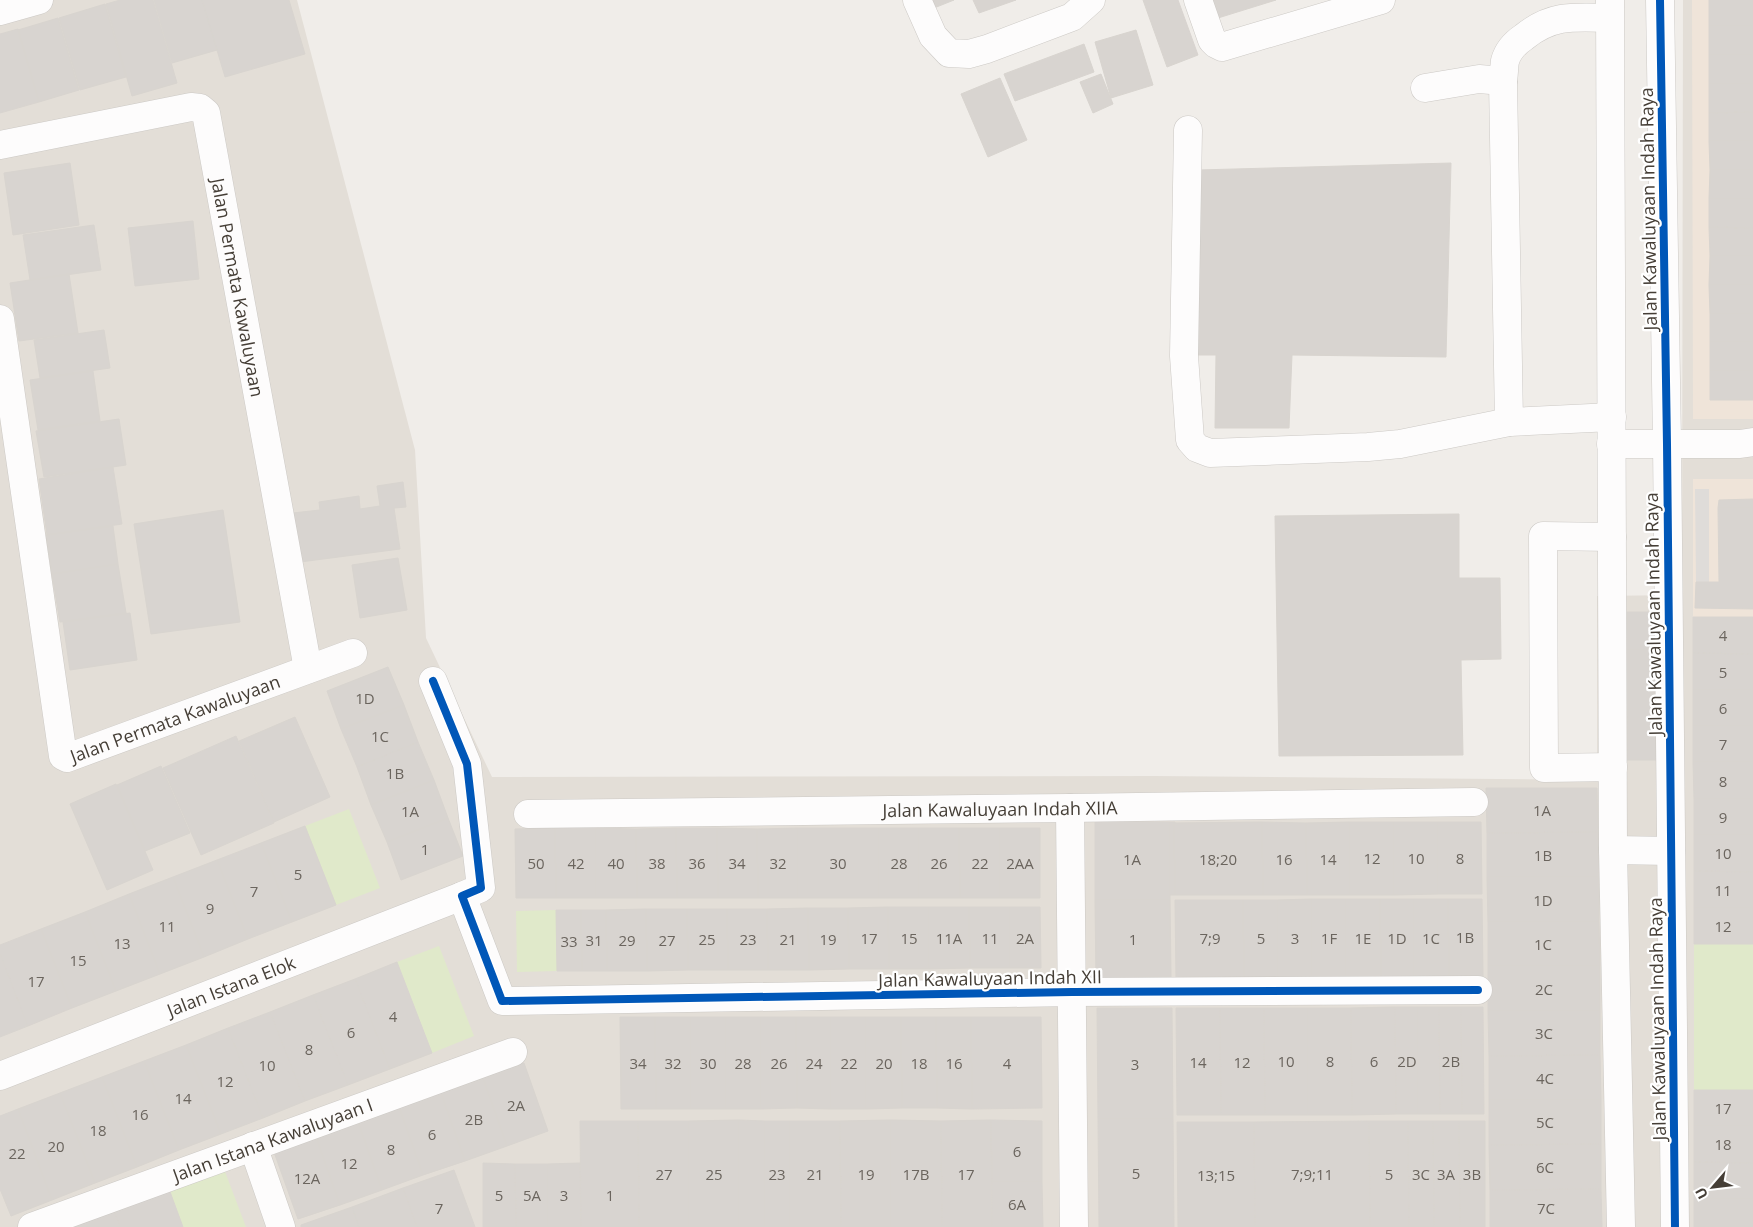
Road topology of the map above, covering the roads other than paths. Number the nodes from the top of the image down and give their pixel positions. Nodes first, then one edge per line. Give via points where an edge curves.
1 (39, 0) edge
2 (917, 0) edge
3 (1091, 0) edge
4 (1198, 0) edge
5 (1381, 0) edge
6 (1660, 0) edge
7 (1609, 9) edge
8 (0, 11) edge
9 (1503, 81) junction
10 (1425, 88) dead end
11 (1188, 130) dead end
12 (0, 145) edge
13 (0, 318) edge
14 (1612, 417) junction
15 (1509, 422) junction
16 (1611, 444) junction
17 (1667, 444) junction
18 (1749, 445) edge
19 (1612, 537) junction
20 (353, 653) dead end
21 (308, 669) junction
22 (434, 681) dead end
23 (1613, 768) junction
24 (1474, 802) dead end
25 (1070, 808) junction
26 (528, 814) dead end
27 (1613, 850) junction
28 (1671, 851) junction
29 (462, 896) junction
30 (1478, 990) dead end
31 (1072, 992) junction
32 (513, 1052) dead end
33 (0, 1076) edge
34 (253, 1146) junction
35 (32, 1227) edge
36 (281, 1227) edge
37 (1074, 1227) edge
38 (1621, 1227) edge
39 (1675, 1227) edge

1 - 8 street
2 - 3 street via 933,36 949,52 969,54 1072,17
4 - 5 street via 1212,40 1222,47
6 - 17 street, Jalan Kawaluyaan Indah Raya
7 - 9 street via 1536,26 1513,45 1505,61
7 - 14 street
9 - 10 street via 1479,78
9 - 15 street
11 - 15 street via 1184,356 1190,440 1197,448 1210,453 1368,447 1400,444
12 - 21 street, Jalan Permata Kawaluyaan via 191,107 206,113
13 - 21 street, Jalan Permata Kawaluyaan via 63,756 67,758
14 - 15 street
14 - 16 street
16 - 17 street
16 - 19 street
17 - 18 street
17 - 28 street, Jalan Kawaluyaan Indah Raya
19 - 23 street
19 - 23 street via 1543,536 1544,768
20 - 21 street, Jalan Permata Kawaluyaan
22 - 29 street, Jalan Istana Elok via 467,764 481,888
23 - 27 street
24 - 25 street, Jalan Kawaluyaan Indah XIIA
25 - 26 street, Jalan Kawaluyaan Indah XIIA
25 - 31 street
27 - 28 street
27 - 38 street
28 - 39 street, Jalan Kawaluyaan Indah Raya
29 - 31 street, Jalan Kawaluyaan Indah XII via 502,1001
29 - 33 street, Jalan Istana Elok
30 - 31 street, Jalan Kawaluyaan Indah XII
31 - 37 street
32 - 34 street, Jalan Istana Kawaluyaan I
34 - 35 street, Jalan Istana Kawaluyaan I
34 - 36 street

